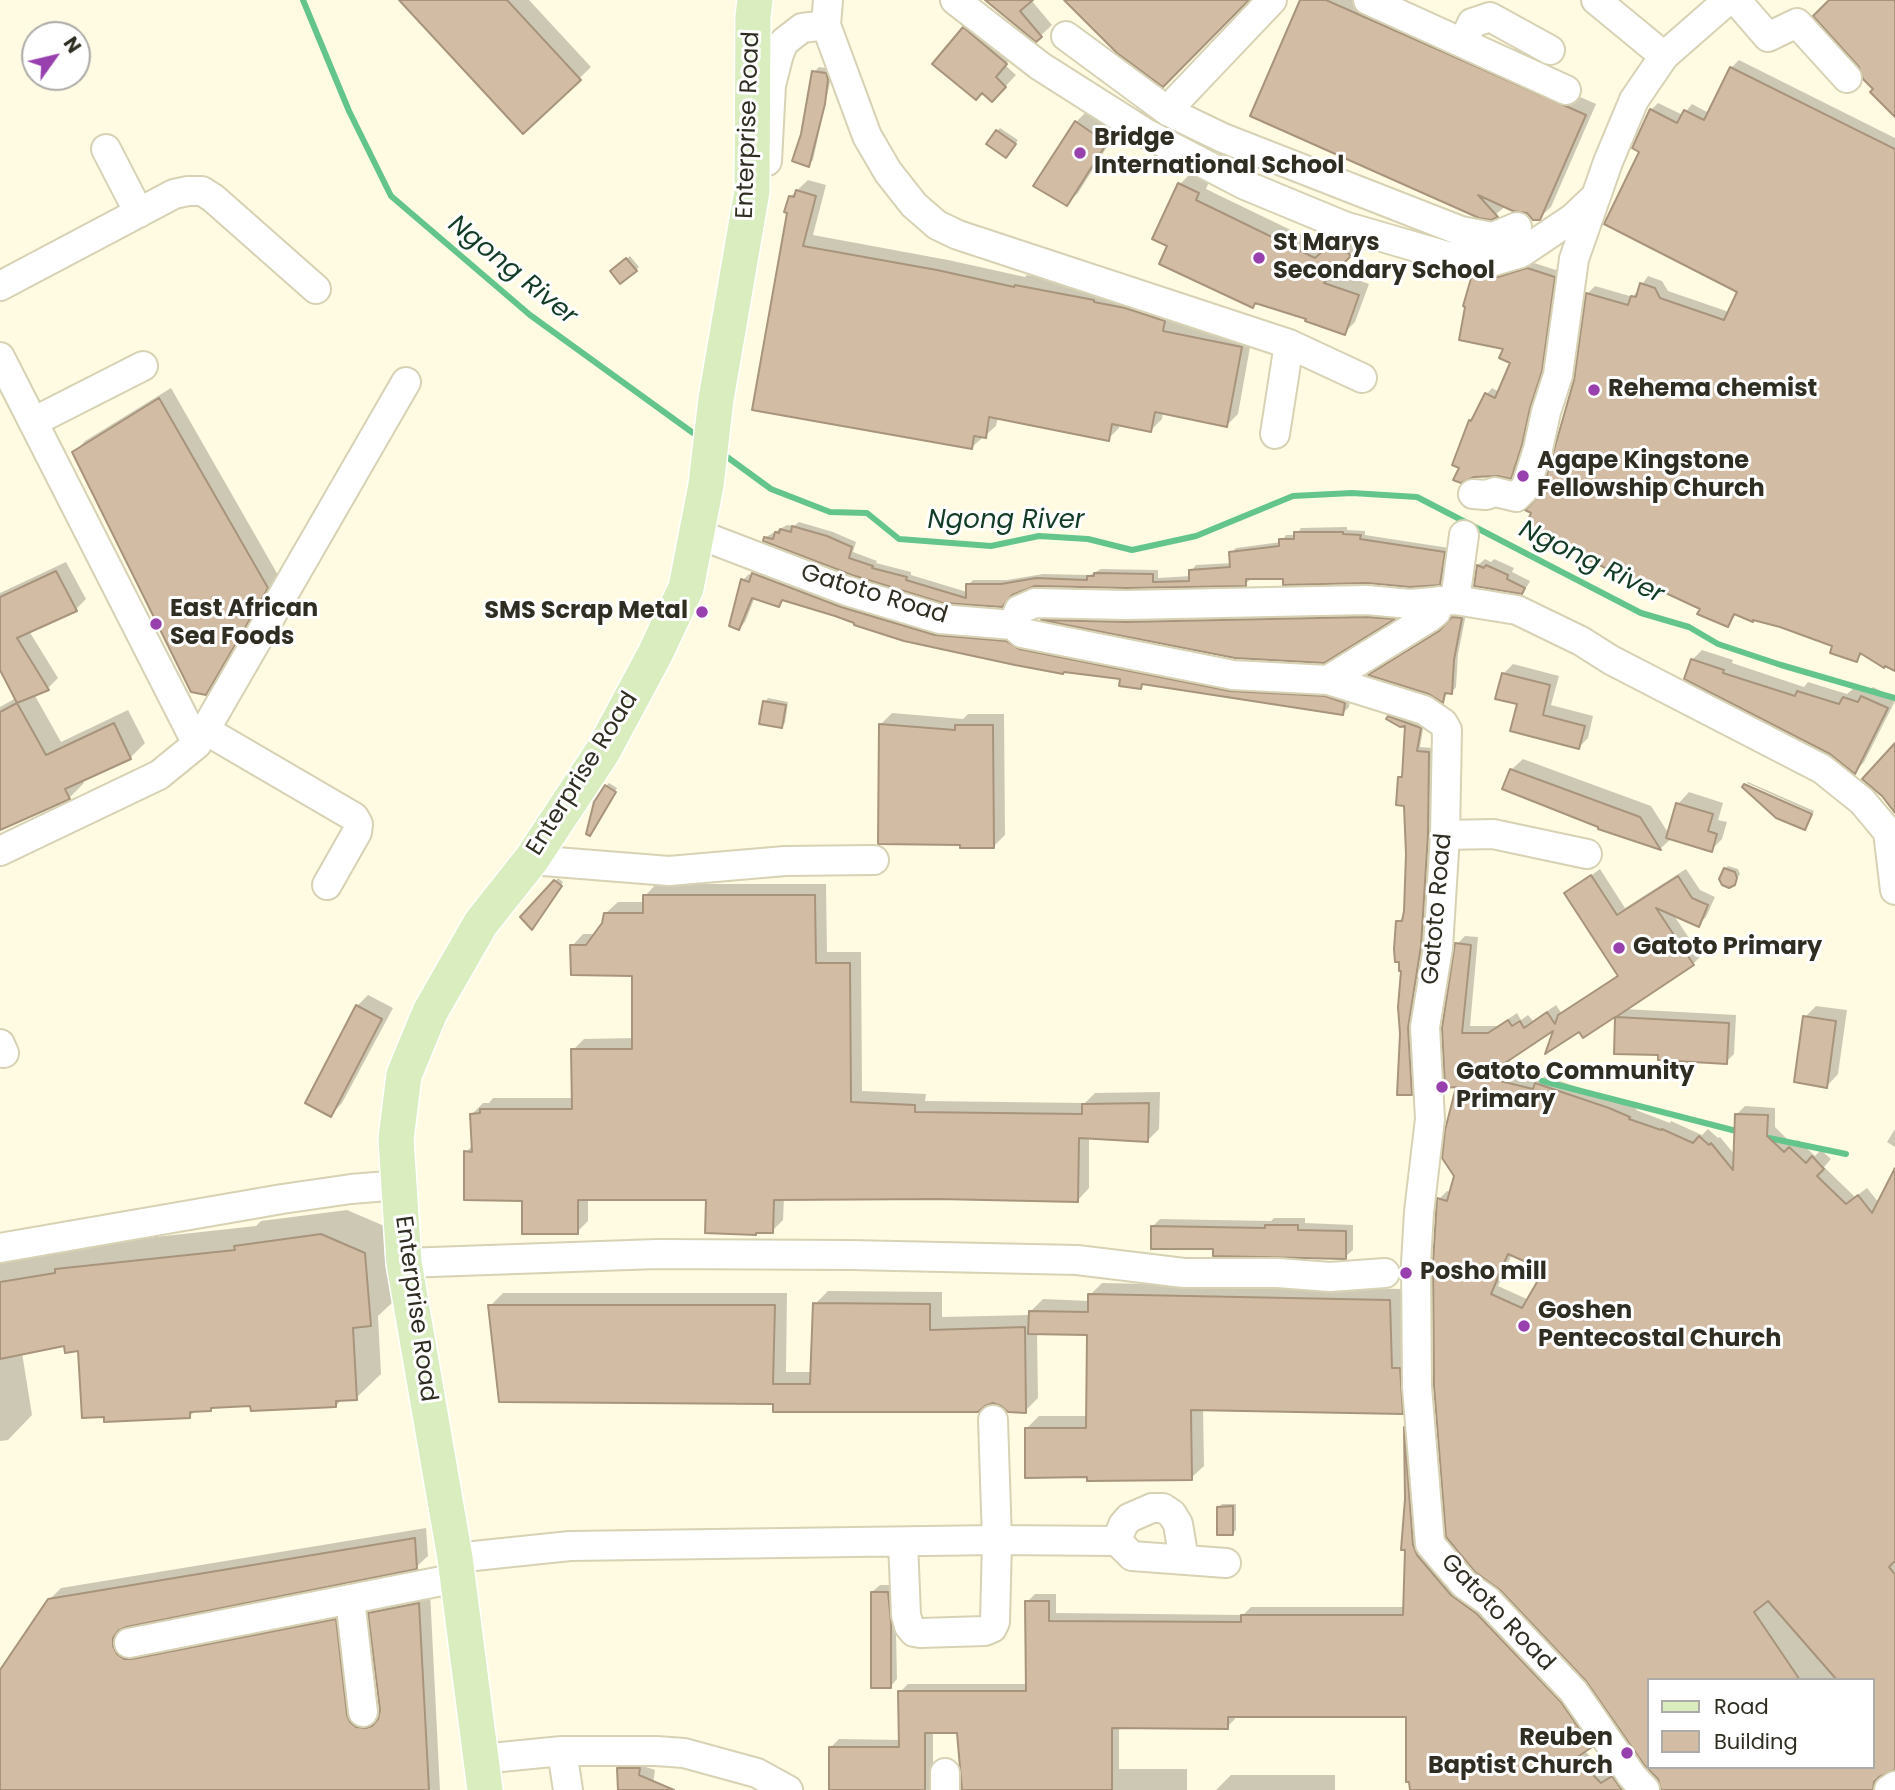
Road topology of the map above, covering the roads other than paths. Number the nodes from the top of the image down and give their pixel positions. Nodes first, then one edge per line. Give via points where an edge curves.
1 (955, 0) edge
2 (1272, 0) edge
3 (1368, 0) edge
4 (1596, 0) edge
5 (1728, 0) edge
6 (1736, 0) edge
7 (753, 6) edge
8 (827, 12) edge
9 (1066, 36) dead end
10 (1463, 43) junction
11 (1550, 50) dead end
12 (1664, 56) junction
13 (1847, 78) dead end
14 (1566, 90) dead end
15 (1169, 112) junction
16 (106, 149) dead end
17 (752, 191) junction
18 (1596, 196) junction
19 (139, 213) junction
20 (1517, 227) dead end
21 (0, 286) edge
22 (316, 289) dead end
23 (1289, 344) junction
24 (0, 357) edge
25 (143, 366) dead end
26 (1362, 378) dead end
27 (407, 382) dead end
28 (33, 422) junction
29 (1275, 434) dead end
30 (1473, 494) dead end
31 (695, 533) junction
32 (1464, 535) dead end
33 (1447, 600) junction
34 (1013, 625) junction
35 (1328, 680) junction
36 (201, 737) junction
37 (1445, 835) junction
38 (0, 852) edge
39 (1587, 854) dead end
40 (531, 860) junction
41 (874, 860) dead end
42 (327, 886) dead end
43 (1895, 890) edge
44 (400, 1185) junction
45 (0, 1248) edge
46 (404, 1263) junction
47 (1385, 1273) dead end
48 (992, 1420) dead end
49 (997, 1540) junction
50 (1116, 1541) junction
51 (903, 1542) junction
52 (1184, 1560) junction
53 (1226, 1563) dead end
54 (456, 1568) junction
55 (350, 1599) junction
56 (128, 1643) dead end
57 (363, 1712) dead end
58 (562, 1751) junction
59 (483, 1775) edge
60 (1895, 1786) edge
61 (568, 1790) edge
62 (788, 1790) edge
63 (1645, 1790) edge
64 (1889, 1790) edge

1 - 18 street via 1040,66 1147,134 1245,185 1345,226 1447,256 1494,261 1521,253 1573,218
2 - 15 street
3 - 10 street
4 - 12 street
5 - 12 street
6 - 13 street via 1768,37 1797,23
7 - 17 main road, Enterprise Road
8 - 17 street via 784,43 779,54 771,85 767,161
8 - 23 street via 867,135 888,172 937,225
9 - 15 street
10 - 11 street via 1472,23 1490,17
10 - 14 street
12 - 18 street via 1634,100
15 - 20 street via 1223,138 1461,231 1493,237
16 - 19 street
17 - 31 main road, Enterprise Road
18 - 30 street via 1574,259 1558,375 1526,487 1516,497 1495,492
19 - 21 street
19 - 22 street via 174,194 202,191
23 - 26 street
23 - 29 street
24 - 28 street
25 - 28 street
27 - 36 street
28 - 36 street
31 - 34 street, Gatoto Road via 847,591 940,619
31 - 40 main road, Enterprise Road via 686,588 655,654 603,751
32 - 33 street
33 - 34 street via 1410,604 1367,600 1035,603 1019,610
33 - 35 street via 1430,617
33 - 43 street via 1517,610 1822,769 1862,801 1888,832
34 - 35 street, Gatoto Road via 1022,633 1233,675
35 - 37 street, Gatoto Road via 1424,710 1443,723 1447,730
36 - 38 street via 159,775
36 - 42 street via 354,817 357,832
37 - 39 street via 1493,834
37 - 63 street, Gatoto Road via 1438,948 1425,1027 1430,1119 1416,1264 1417,1387 1430,1544 1464,1584 1488,1601 1574,1692
40 - 41 street via 669,871 785,861
40 - 44 main road, Enterprise Road via 481,923 430,1012 404,1075 396,1139
44 - 45 street via 282,1199
44 - 46 main road, Enterprise Road
46 - 47 street via 657,1254 851,1255 1077,1260 1184,1273
46 - 54 main road, Enterprise Road
48 - 49 street
49 - 50 street
49 - 51 street
49 - 51 street via 992,1628 920,1633 909,1626 906,1615
50 - 52 street via 1132,1556
50 - 52 street via 1129,1518 1163,1508 1178,1524
51 - 54 street via 570,1546
52 - 53 street
54 - 55 street
54 - 59 main road, Enterprise Road
55 - 56 street
55 - 57 street
58 - 59 street
58 - 61 street
58 - 62 street via 684,1753 757,1773
60 - 64 street

